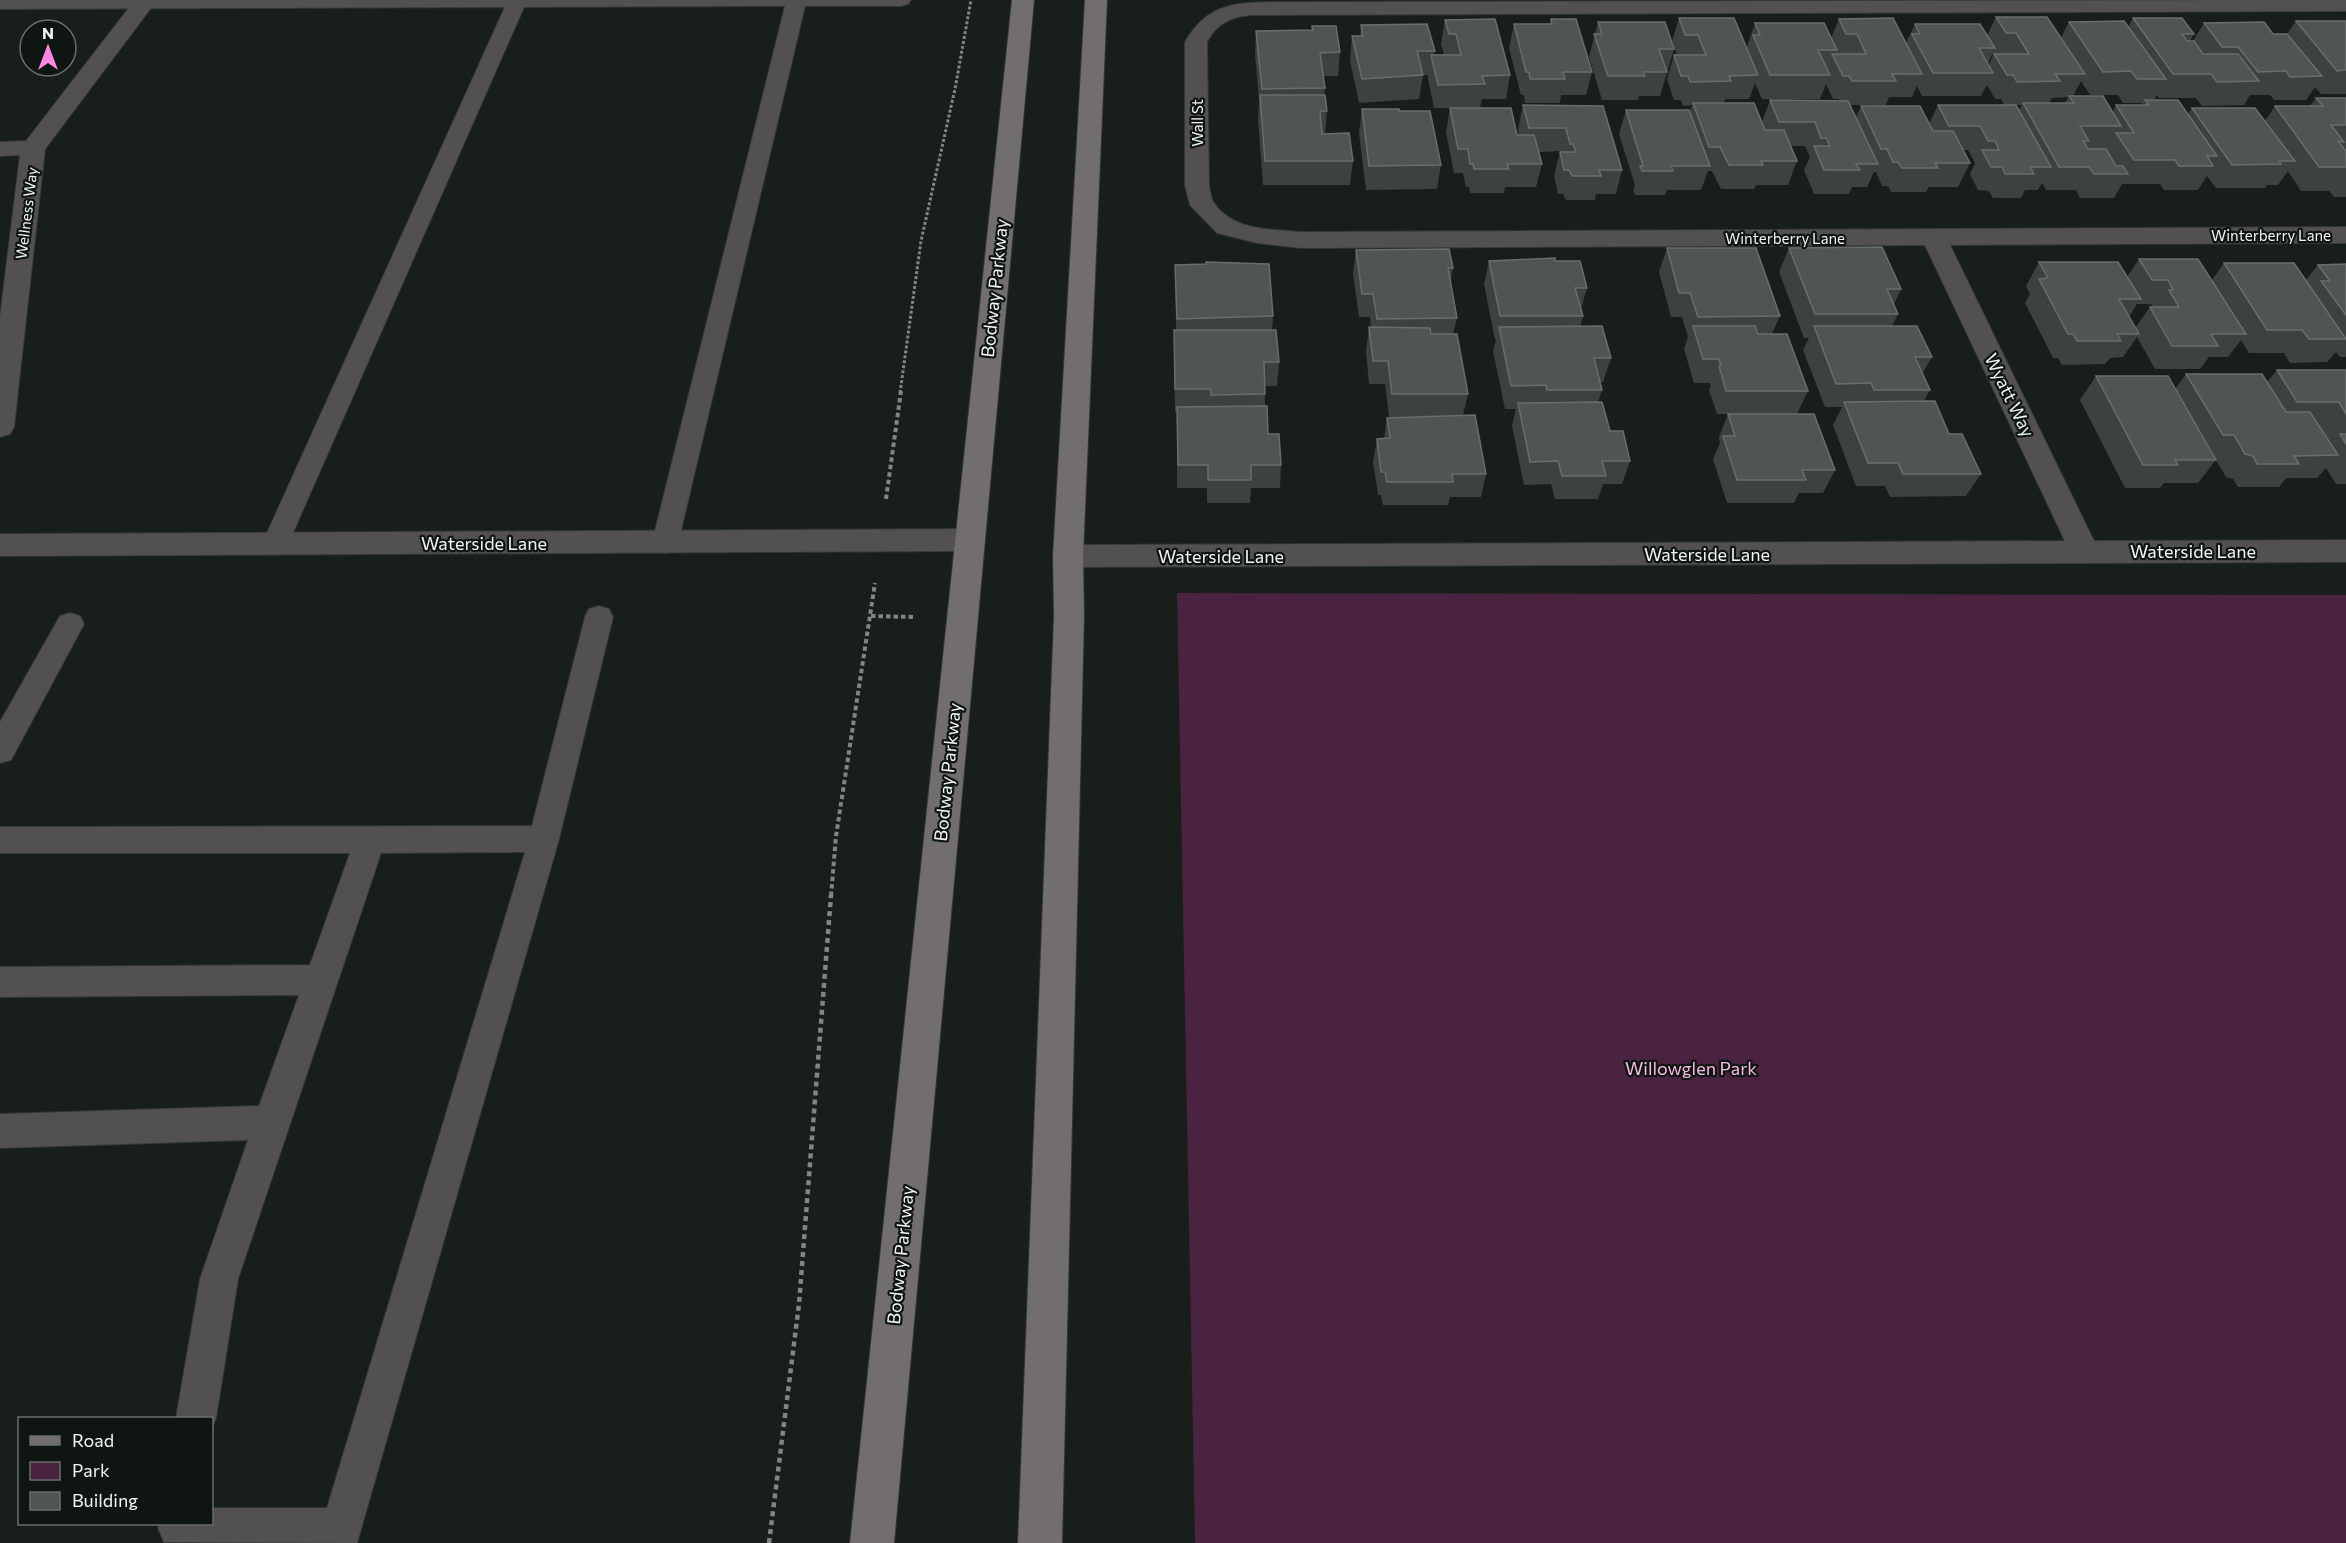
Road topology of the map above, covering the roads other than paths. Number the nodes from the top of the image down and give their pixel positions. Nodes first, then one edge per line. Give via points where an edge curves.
1 (901, 0) edge
2 (1023, 0) edge
3 (1096, 0) edge
4 (145, 1) edge
5 (796, 2) junction
6 (0, 3) edge
7 (516, 3) junction
8 (2346, 5) edge
9 (33, 148) junction
10 (0, 149) edge
11 (1226, 228) joint
12 (2346, 235) edge
13 (1934, 238) junction
14 (0, 426) edge
15 (968, 540) junction
16 (665, 543) junction
17 (275, 544) junction
18 (0, 545) edge
19 (2346, 550) edge
20 (2085, 552) junction
21 (1068, 556) junction
22 (599, 617) dead end
23 (70, 624) dead end
24 (10, 711) edge
25 (0, 751) edge
26 (370, 839) junction
27 (544, 839) junction
28 (0, 840) edge
29 (320, 981) junction
30 (0, 982) edge
31 (271, 1122) junction
32 (0, 1131) edge
33 (196, 1417) edge
34 (176, 1532) edge
35 (339, 1536) edge
36 (872, 1543) edge
37 (1040, 1543) edge

1 - 5 lane
2 - 15 street, Bodway Parkway
3 - 21 street
4 - 6 lane
4 - 7 lane
4 - 9 street, Wellness Way
5 - 7 lane
5 - 16 lane
7 - 17 lane
8 - 11 street, Wall St via 1241,9 1216,16 1202,28 1196,42 1197,185 1202,206
9 - 10 street
9 - 14 street, Wellness Way
11 - 13 street, Winterberry Lane via 1301,240
12 - 13 street, Winterberry Lane
13 - 20 street, Wyatt Way
15 - 16 street, Waterside Lane
15 - 36 street, Bodway Parkway
16 - 17 street, Waterside Lane
17 - 18 street, Waterside Lane
19 - 20 street, Waterside Lane
20 - 21 street, Waterside Lane
21 - 37 street via 1069,628
22 - 27 lane
23 - 24 lane
24 - 25 lane
26 - 27 lane
26 - 28 lane
26 - 29 lane
27 - 35 lane
29 - 30 lane
29 - 31 lane
31 - 32 lane
31 - 33 lane via 219,1279
34 - 35 lane

